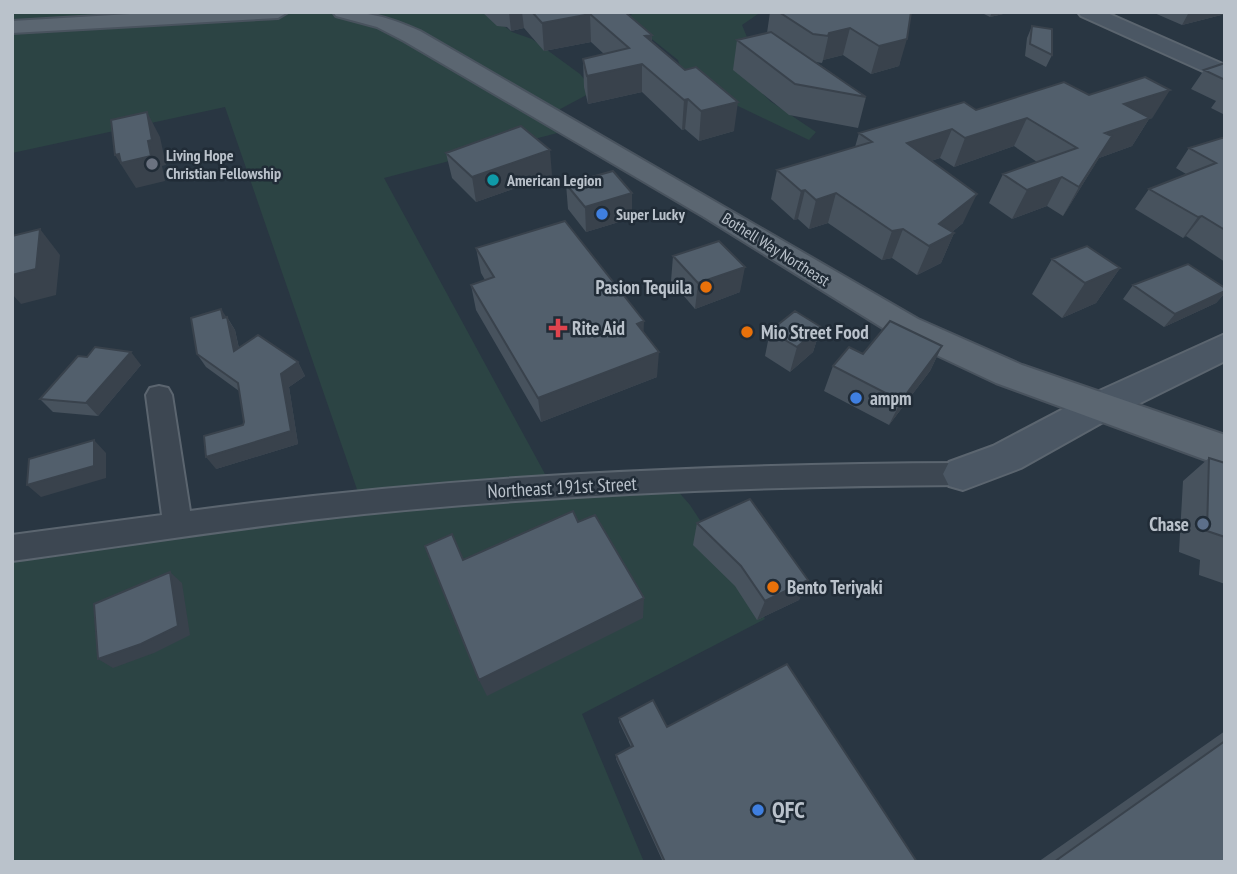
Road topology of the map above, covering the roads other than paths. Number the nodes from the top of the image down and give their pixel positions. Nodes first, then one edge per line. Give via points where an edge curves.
1 (278, 12) edge
2 (344, 12) edge
3 (1088, 12) edge
4 (196, 14) edge
5 (12, 27) edge
6 (1225, 74) edge
7 (1225, 346) edge
8 (159, 395) dead end
9 (1099, 407) junction
10 (1225, 451) edge
11 (963, 474) joint
12 (178, 526) junction
13 (12, 548) edge

1 - 4 main road
2 - 9 main road, Bothell Way Northeast via 412,36 906,327 969,358
3 - 6 street
4 - 5 main road
7 - 9 street, Northeast 191st Street
8 - 12 street
9 - 10 main road, Bothell Way Northeast
9 - 11 street, Northeast 191st Street via 1007,457
11 - 12 street, Northeast 191st Street via 824,474 551,485 361,502
12 - 13 street, Northeast 191st Street

